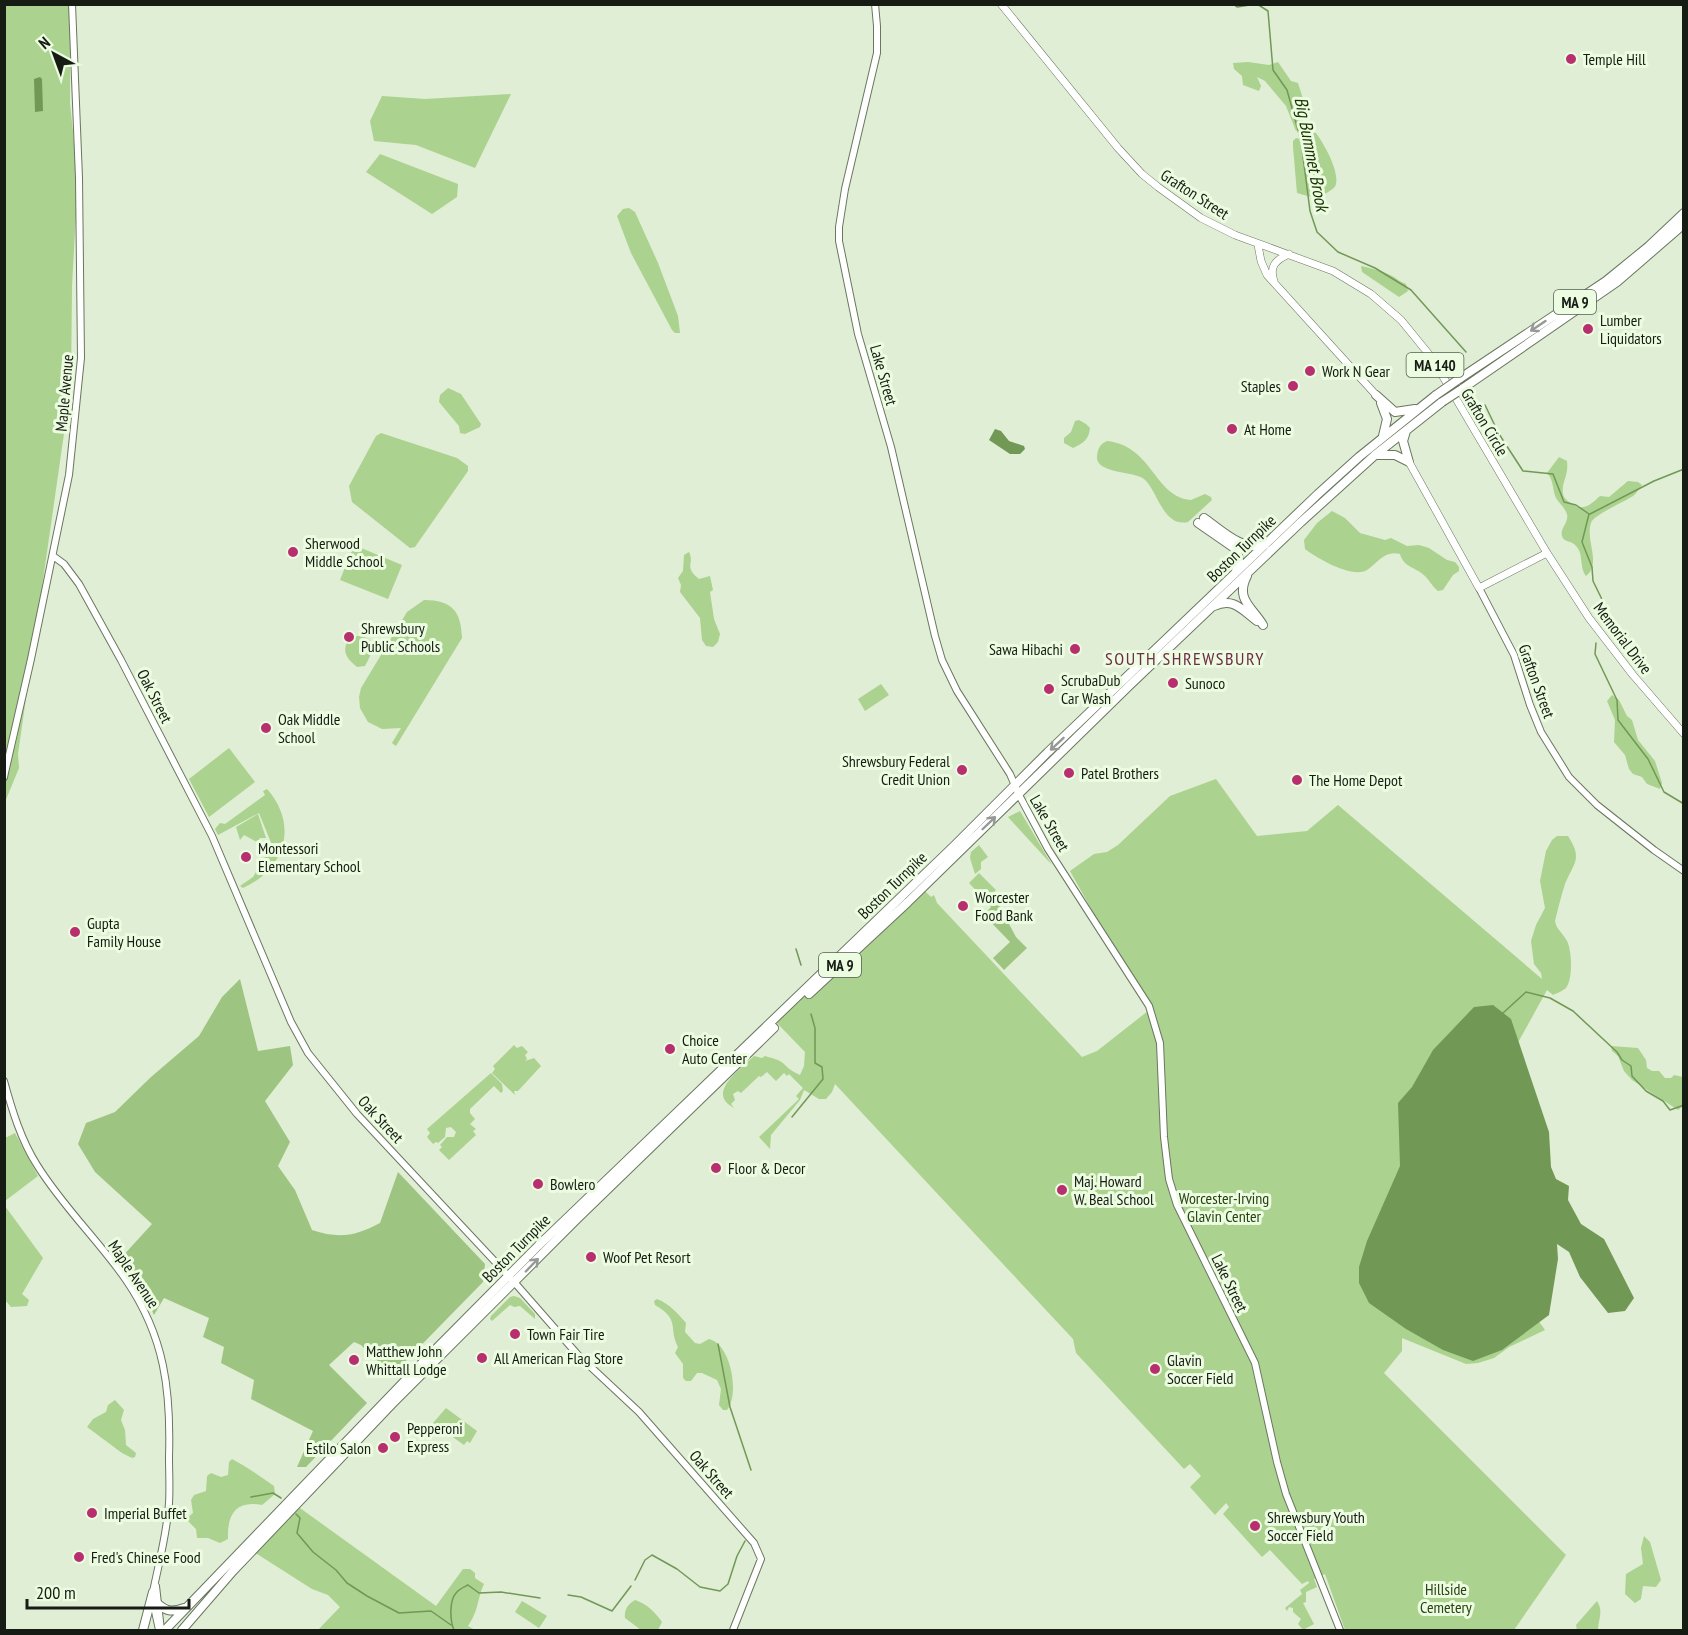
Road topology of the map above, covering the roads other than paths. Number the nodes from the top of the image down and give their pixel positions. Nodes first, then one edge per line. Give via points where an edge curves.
1 (72, 4) edge
2 (874, 4) edge
3 (1001, 4) edge
4 (1683, 213) edge
5 (1683, 224) edge
6 (1258, 245) junction
7 (1289, 254) junction
8 (1274, 284) junction
9 (1376, 395) junction
10 (1439, 399) junction
11 (1418, 408) junction
12 (1409, 427) junction
13 (1381, 438) junction
14 (1375, 455) junction
15 (1409, 462) junction
16 (1265, 545) junction
17 (1548, 553) junction
18 (52, 556) junction
19 (1251, 570) junction
20 (1235, 574) junction
21 (1479, 588) junction
22 (1210, 607) junction
23 (1683, 734) edge
24 (4, 777) edge
25 (1015, 784) junction
26 (1019, 795) junction
27 (1683, 872) edge
28 (4, 1081) edge
29 (508, 1276) junction
30 (515, 1283) junction
31 (156, 1576) junction
32 (153, 1592) junction
33 (158, 1604) junction
34 (187, 1607) junction
35 (143, 1630) edge
36 (162, 1630) edge
37 (182, 1630) edge
38 (733, 1630) edge
39 (1340, 1630) edge

1 - 18 street, Maple Avenue via 82,347 70,468
2 - 25 street, Lake Street via 876,53 845,189 839,240 858,334 891,447 942,660
3 - 6 main road, Grafton Street / MA 140 via 1142,174 1201,218
4 -> 10 highway, Boston Turnpike / MA 9, bridge via 1611,277 1459,379
5 - 10 highway, Boston Turnpike / MA 9, bridge via 1612,286 1462,389
6 - 7 main road, Grafton Circle / MA 140
6 - 8 main road via 1262,267
7 - 8 main road via 1272,267
7 - 17 main road, Grafton Circle / MA 140 via 1348,279 1401,320 1432,358
8 - 9 main road
9 - 11 highway via 1395,412
9 - 13 highway via 1387,419
10 - 11 highway, Boston Turnpike / MA 9
10 - 12 highway, Boston Turnpike / MA 9
11 - 13 highway, Boston Turnpike / MA 9
12 - 14 highway, Boston Turnpike / MA 9
12 - 15 highway via 1403,439
13 - 16 highway, Boston Turnpike / MA 9
14 - 15 highway via 1393,454
14 - 19 highway, Boston Turnpike / MA 9
15 - 21 main road, Grafton Street
16 - 20 highway, Boston Turnpike / MA 9
16 - 20 highway via 1243,544 1201,521 1236,550 1239,561
17 - 21 main road
17 - 23 main road, Memorial Drive / MA 140 via 1618,657
18 - 24 street, Maple Avenue
18 - 29 street, Oak Street via 66,566 81,587 191,795 301,1042 356,1113
19 - 22 highway, Boston Turnpike / MA 9
19 - 22 highway via 1242,593 1263,625 1234,603
20 -> 25 highway, Boston Turnpike / MA 9
21 - 27 street, Grafton Street via 1514,655 1542,732 1569,777 1600,807
22 - 26 highway, Boston Turnpike / MA 9
25 - 26 street, Lake Street
25 - 29 highway, Boston Turnpike / MA 9
30 -> 26 highway, Boston Turnpike / MA 9
26 - 39 street, Lake Street via 1048,849 1150,1008 1160,1043 1169,1179 1177,1205 1255,1363 1287,1494
28 - 31 street, Maple Avenue via 33,1158 126,1280 159,1346 168,1385 169,1502
29 - 30 street, Oak Street
29 - 34 highway, Boston Turnpike / MA 9
30 - 37 highway, Boston Turnpike / MA 9 via 351,1447
30 - 38 street, Oak Street via 578,1355 639,1412 753,1543 761,1559
31 - 32 street, Maple Avenue
31 - 33 street, Maple Avenue
32 - 35 highway
32 - 36 street, Maple Avenue via 154,1610
33 - 34 highway via 172,1611
33 - 36 street, Maple Avenue
34 - 36 highway, Boston Turnpike / MA 9

